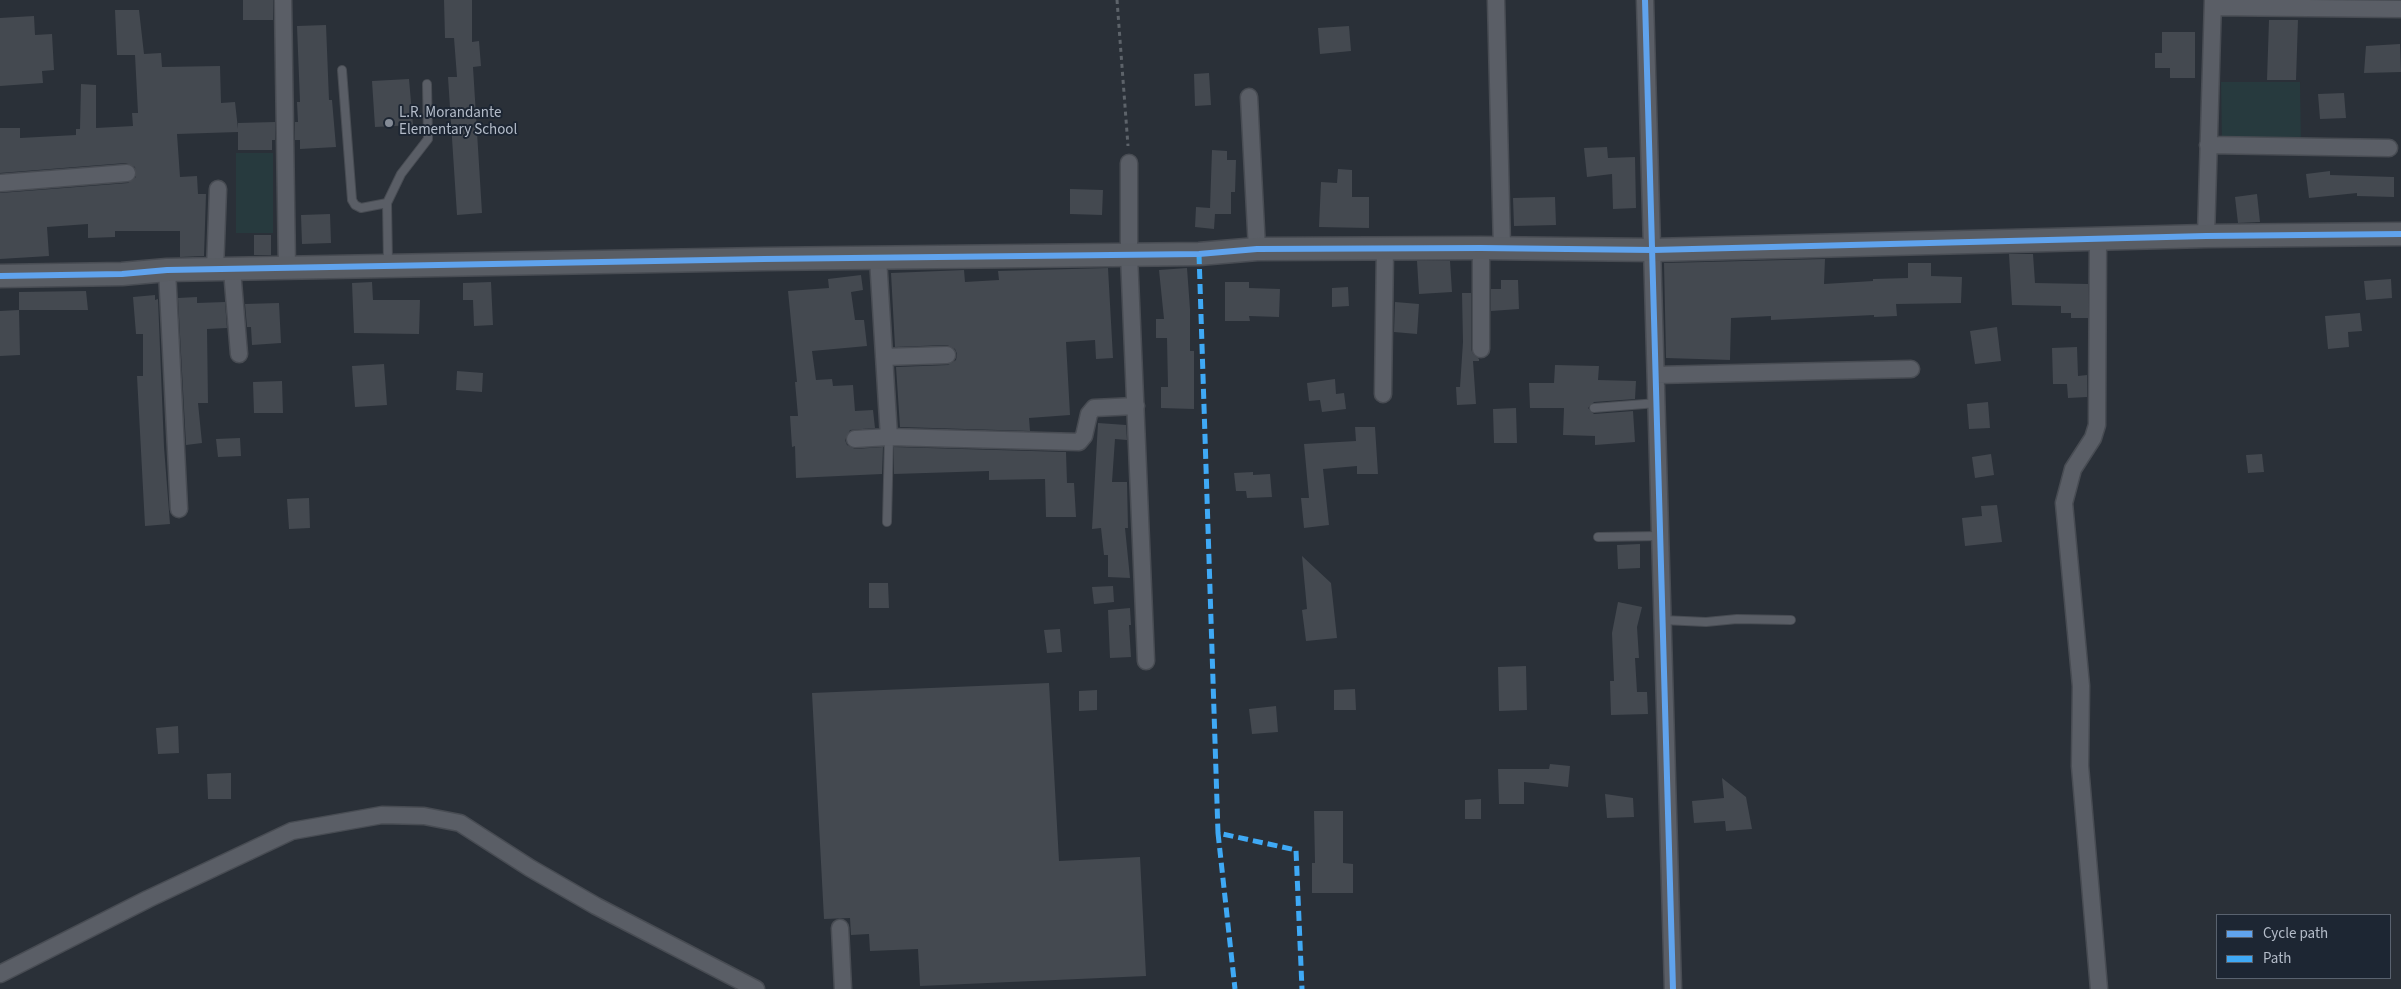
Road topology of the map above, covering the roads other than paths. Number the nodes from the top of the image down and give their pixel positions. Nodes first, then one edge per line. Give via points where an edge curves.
1 (283, 0) edge
2 (1496, 0) edge
3 (1645, 0) edge
4 (2213, 3) edge
5 (2401, 9) edge
6 (342, 70) dead end
7 (427, 84) dead end
8 (1249, 97) dead end
9 (2208, 145) junction
10 (2390, 148) dead end
11 (1129, 163) road end
12 (127, 173) dead end
13 (0, 183) edge
14 (218, 189) dead end
15 (387, 203) junction
16 (2401, 234) edge
17 (2206, 236) junction
18 (2098, 238) junction
19 (1491, 248) junction
20 (1257, 249) junction
21 (1385, 249) junction
22 (1653, 250) junction
23 (1129, 255) junction
24 (878, 258) junction
25 (388, 268) junction
26 (287, 269) junction
27 (167, 270) junction
28 (223, 270) junction
29 (0, 276) edge
30 (1481, 349) dead end
31 (240, 354) dead end
32 (947, 355) dead end
33 (884, 357) junction
34 (1910, 369) dead end
35 (1656, 375) junction
36 (1383, 394) dead end
37 (1657, 403) junction
38 (1136, 406) junction
39 (1594, 408) dead end
40 (889, 437) junction
41 (855, 439) dead end
42 (179, 509) dead end
43 (887, 522) dead end
44 (1660, 536) junction
45 (1598, 537) dead end
46 (1663, 620) junction
47 (1791, 620) dead end
48 (1146, 661) dead end
49 (840, 928) dead end
50 (0, 974) edge
51 (756, 989) edge
52 (843, 989) edge
53 (1673, 989) edge
54 (2099, 989) edge

1 - 26 street
2 - 19 street
3 - 22 street
4 - 5 street
4 - 9 street
6 - 15 lane via 352,200 360,208
7 - 15 lane via 428,139 402,174
8 - 20 street
9 - 10 street
9 - 17 street
11 - 23 street
12 - 13 street
14 - 28 street
15 - 25 lane
16 - 17 street
17 - 18 street
18 - 22 street
18 - 54 street via 2098,425 2073,469 2064,503 2081,686 2080,766
19 - 21 street
19 - 22 street
19 - 30 street
20 - 21 street
20 - 23 street
21 - 36 street
22 - 35 street
23 - 24 street
23 - 38 street
24 - 25 street
24 - 33 street
25 - 26 street
26 - 28 street
27 - 28 street
27 - 29 street
27 - 42 street
28 - 31 street
32 - 33 street
33 - 40 street
34 - 35 street
35 - 37 street
37 - 39 lane
37 - 44 street
38 - 40 street via 1094,408 1079,442
38 - 48 street
40 - 41 street
40 - 43 lane
44 - 45 lane
44 - 46 street
46 - 47 lane
46 - 53 street
49 - 52 street
50 - 51 street via 292,831 382,815 424,816 460,823 596,906

